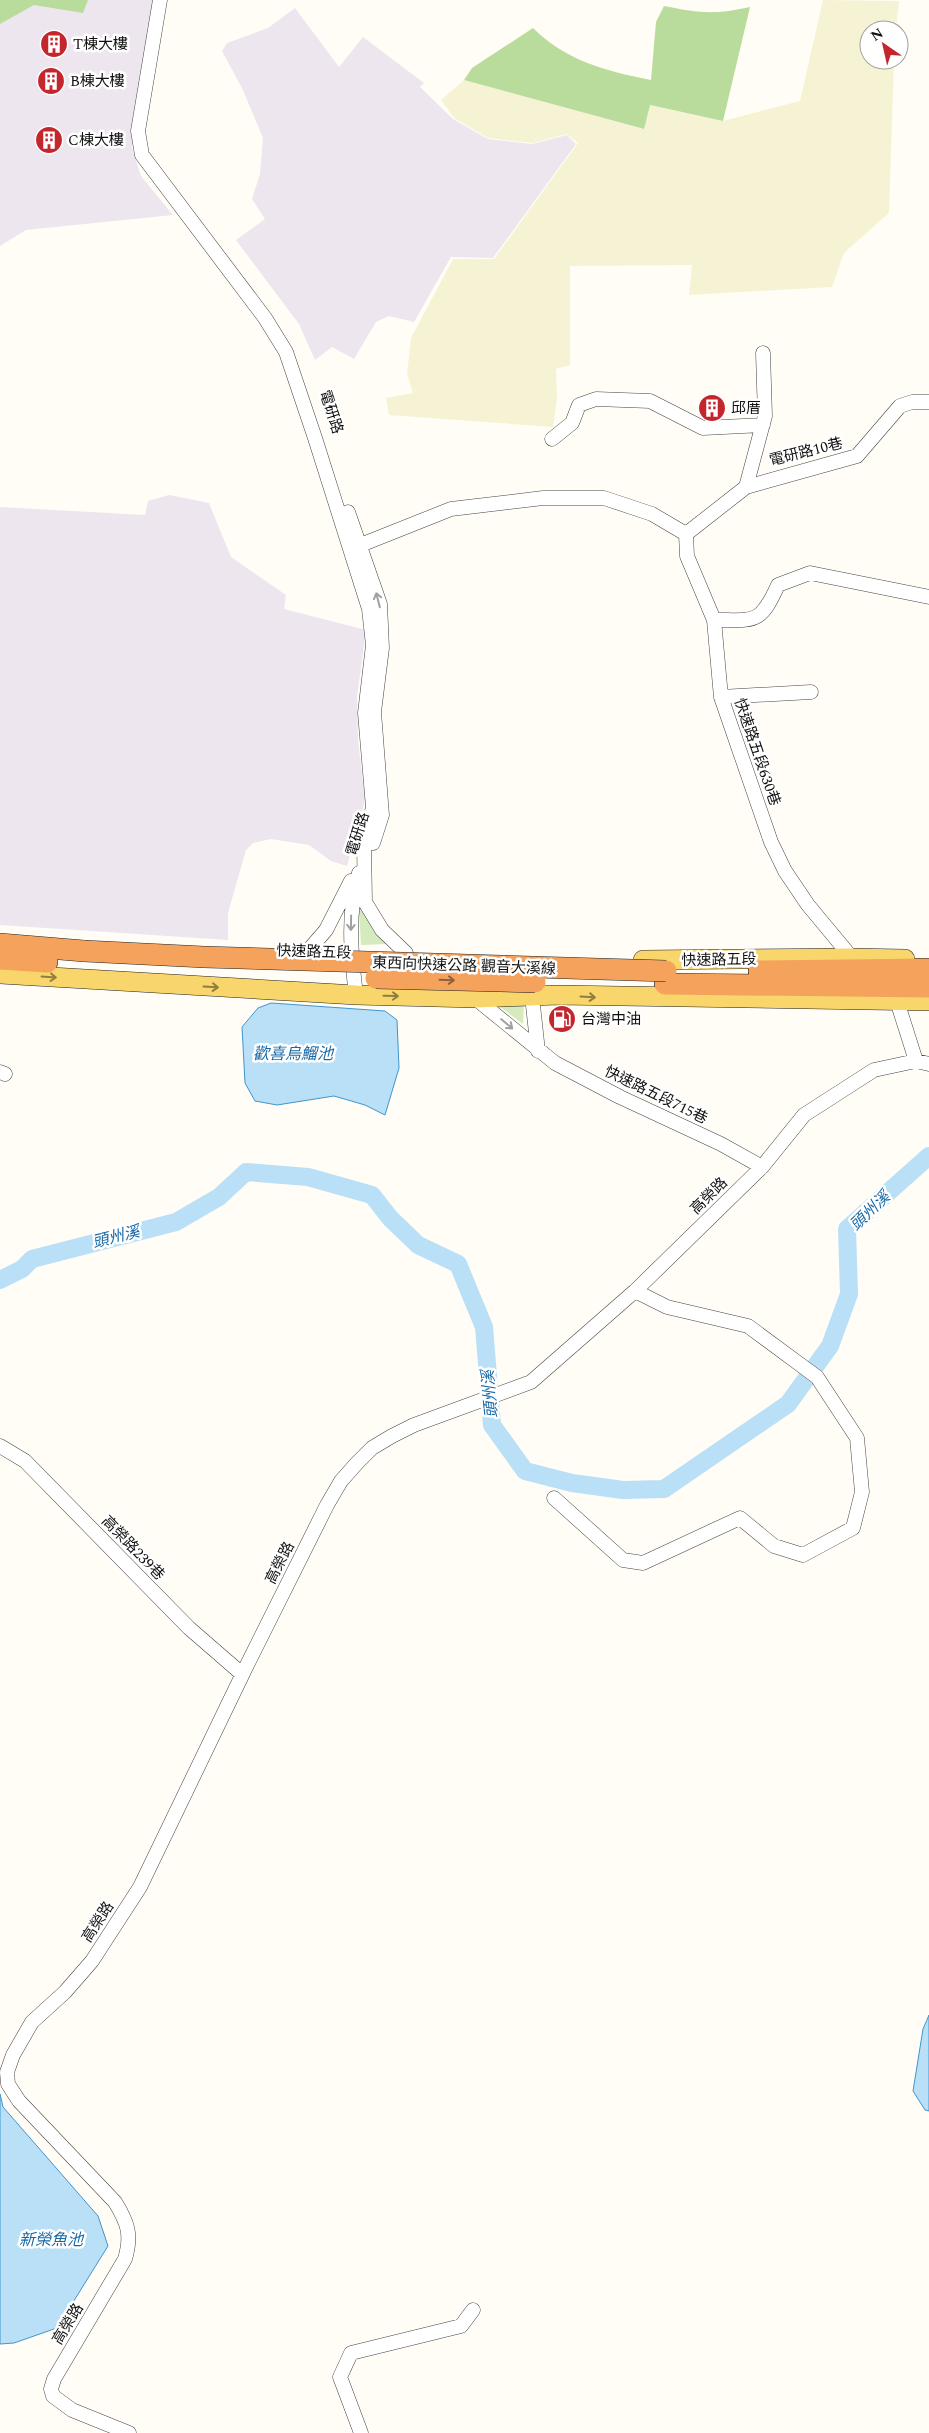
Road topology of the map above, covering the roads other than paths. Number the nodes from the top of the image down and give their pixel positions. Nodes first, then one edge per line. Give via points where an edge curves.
1 (160, 0) edge
2 (166, 0) edge
3 (763, 353) dead end
4 (929, 402) edge
5 (763, 425) junction
6 (552, 439) dead end
7 (746, 486) junction
8 (686, 534) junction
9 (355, 548) junction
10 (929, 597) edge
11 (714, 620) junction
12 (811, 692) dead end
13 (721, 697) junction
14 (363, 858) junction
15 (363, 872) junction
16 (0, 935) edge
17 (0, 944) edge
18 (307, 952) junction
19 (406, 953) junction
20 (351, 954) junction
21 (529, 958) junction
22 (852, 958) junction
23 (929, 958) edge
24 (0, 959) edge
25 (929, 968) edge
26 (0, 974) edge
27 (929, 987) edge
28 (356, 995) junction
29 (532, 996) junction
30 (475, 998) junction
31 (897, 1001) junction
32 (929, 1001) edge
33 (538, 1051) junction
34 (923, 1062) edge
35 (762, 1167) junction
36 (635, 1291) junction
37 (0, 1446) edge
38 (554, 1498) dead end
39 (242, 1674) junction
40 (473, 2310) dead end
41 (129, 2433) edge
42 (361, 2433) edge

1 - 9 street, 電研路 via 138,131 142,155 265,318 286,352
2 - 9 street, 電研路 via 147,128 149,153 274,314 292,344
3 - 5 street
4 - 7 street, 電研路10巷 via 900,406 858,456
5 - 6 street via 703,428 650,401 596,399 579,405 572,423
5 - 7 street
7 - 8 street, 電研路10巷
8 - 9 street via 652,514 604,498 543,498 450,509
8 - 11 street, 快速路五段630巷 via 687,556
9 - 14 street, 電研路 via 369,609 373,645 366,713 373,807
15 -> 9 street, 電研路 via 382,815 374,712 382,648 380,604
10 - 11 street via 810,574 778,585 767,610 751,620
11 - 13 street, 快速路五段630巷
12 - 13 street
13 - 22 street, 快速路五段630巷 via 771,842 785,871 808,906
14 - 15 street, 電研路
14 - 18 street via 326,930
14 -> 20 street, 電研路 via 352,896
15 - 19 street, 電研路 via 365,902 382,930
16 - 18 main road, 快速路五段
17 - 25 highway, 東西向快速公路 觀音大溪線, bridge via 204,958 640,971
18 - 20 main road, 快速路五段
19 - 20 main road, 快速路五段
19 - 21 main road, 快速路五段
20 - 28 street, 電研路
21 - 22 main road, 快速路五段 via 676,961
21 - 29 street
22 - 23 main road, 快速路五段
24 -> 27 highway, 東西向快速公路 觀音大溪線, bridge via 457,981
26 -> 28 main road
28 -> 30 main road
29 - 30 main road
29 -> 31 main road
29 - 33 street
30 -> 33 street, 快速路五段715巷
31 - 32 main road
31 - 34 street
33 - 35 street, 快速路五段715巷 via 612,1093
34 - 35 street, 高榮路 via 874,1070 804,1115
35 - 36 street, 高榮路
36 - 38 street via 667,1307 748,1326 817,1377 857,1438 862,1492 853,1528 803,1555 774,1546 740,1518 642,1563 624,1560
36 - 39 street, 高榮路 via 531,1382 414,1425 372,1448 341,1481 327,1505
37 - 39 street, 高榮路239巷 via 25,1461 188,1628
39 - 41 street, 高榮路 via 140,1887 92,1961 29,2027 7,2072 8,2084 19,2101 115,2202 126,2220 129,2244 124,2260 51,2389 53,2396 72,2410
40 - 42 street via 462,2326 351,2353 340,2377

